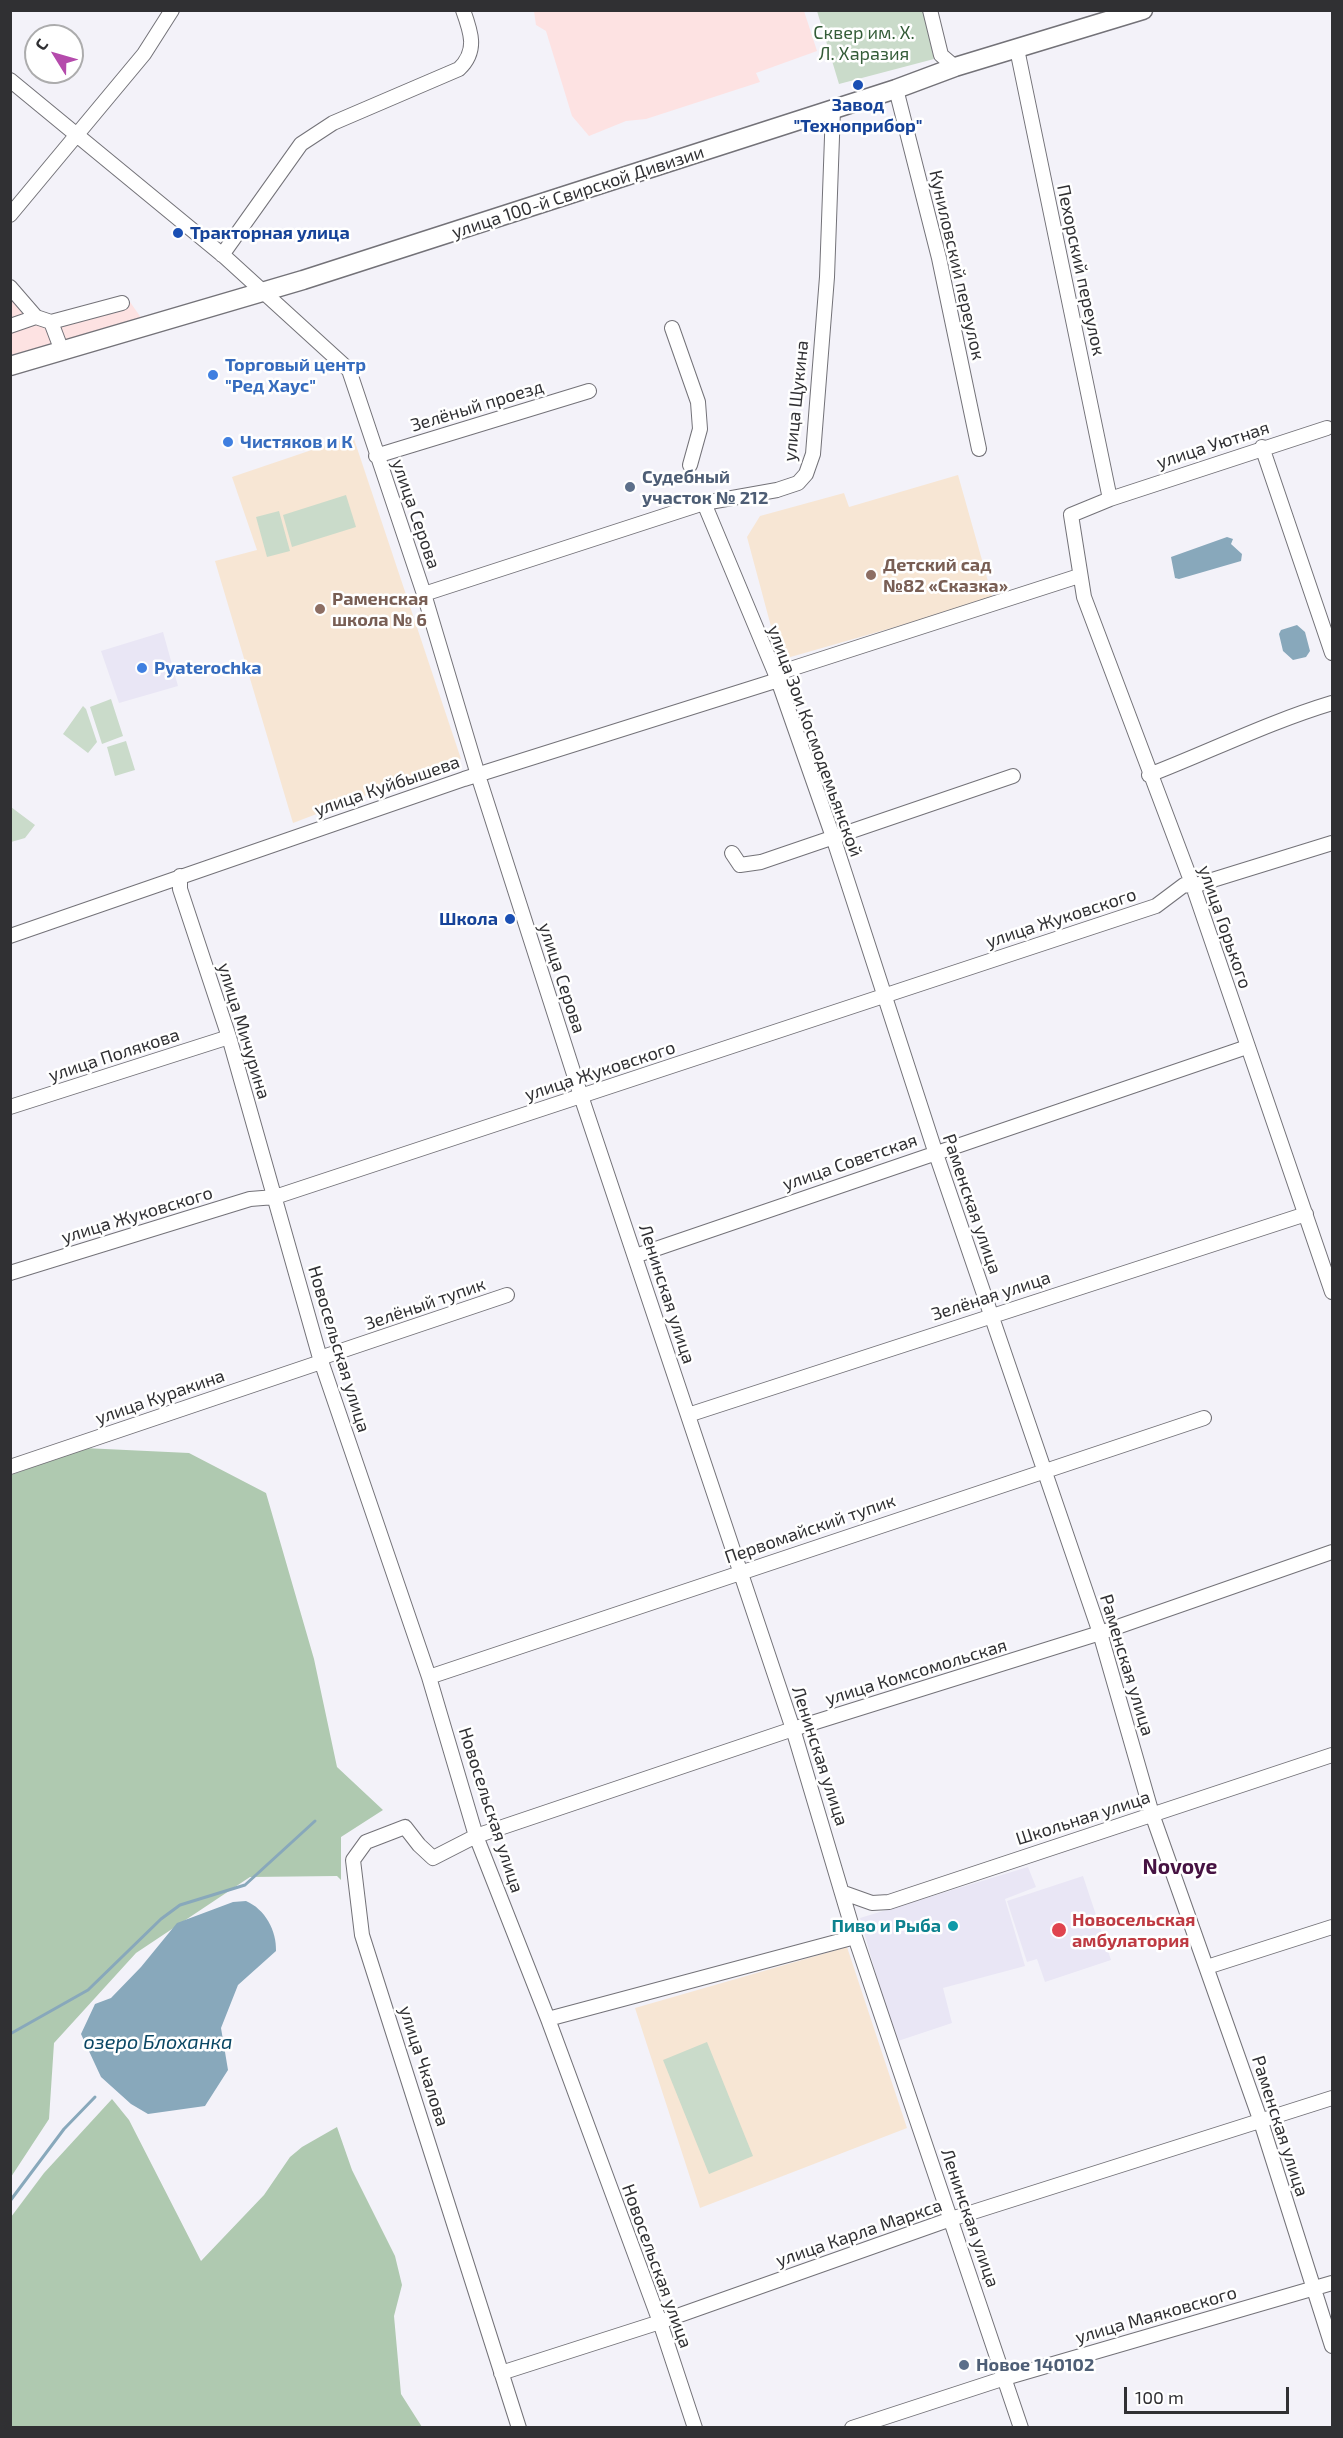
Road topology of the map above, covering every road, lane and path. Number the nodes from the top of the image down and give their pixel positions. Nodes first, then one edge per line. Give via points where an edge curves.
1 (172, 10) edge
2 (464, 10) edge
3 (930, 10) edge
4 (1143, 10) edge
5 (1017, 49) junction
6 (955, 67) junction
7 (10, 80) edge
8 (896, 89) junction
9 (833, 109) junction
10 (77, 134) junction
11 (10, 215) edge
12 (222, 255) junction
13 (10, 286) edge
14 (264, 292) junction
15 (122, 303) dead end
16 (36, 317) junction
17 (51, 322) junction
18 (10, 326) edge
19 (672, 328) dead end
20 (62, 351) junction
21 (10, 366) edge
22 (589, 391) dead end
23 (1327, 428) dead end
24 (1262, 447) junction
25 (979, 450) dead end
26 (376, 456) junction
27 (690, 465) dead end
28 (1110, 499) junction
29 (704, 502) junction
30 (1079, 576) junction
31 (424, 594) junction
32 (1332, 653) edge
33 (776, 677) junction
34 (1332, 703) edge
35 (478, 775) junction
36 (1149, 775) junction
37 (1013, 776) dead end
38 (832, 837) junction
39 (1332, 843) edge
40 (732, 853) dead end
41 (180, 876) junction
42 (1193, 885) junction
43 (11, 933) edge
44 (884, 995) junction
45 (229, 1037) junction
46 (1248, 1047) junction
47 (581, 1096) junction
48 (10, 1107) edge
49 (935, 1151) junction
50 (275, 1197) junction
51 (1306, 1214) junction
52 (635, 1256) junction
53 (10, 1273) edge
54 (1332, 1292) edge
55 (507, 1295) dead end
56 (991, 1315) junction
57 (321, 1360) junction
58 (688, 1415) junction
59 (1204, 1418) dead end
60 (10, 1467) edge
61 (1044, 1470) junction
62 (1332, 1552) edge
63 (740, 1572) junction
64 (1100, 1633) junction
65 (429, 1677) junction
66 (793, 1729) junction
67 (1332, 1755) edge
68 (1152, 1814) junction
69 (476, 1836) junction
70 (844, 1893) junction
71 (1332, 1927) edge
72 (855, 1937) junction
73 (1207, 1967) junction
74 (548, 2019) junction
75 (1332, 2098) edge
76 (1261, 2122) junction
77 (951, 2219) junction
78 (1332, 2283) edge
79 (1314, 2288) junction
80 (660, 2322) junction
81 (1332, 2346) edge
82 (501, 2373) junction
83 (1005, 2378) junction
84 (519, 2427) edge
85 (695, 2427) edge
86 (852, 2427) edge
87 (1021, 2427) edge

1 - 10 street via 144,54
2 - 12 street via 473,42 468,61 459,69 333,123 300,144
3 - 6 street via 941,55
4 - 5 main road, улица 100-й Свирской Дивизии
5 - 6 main road, улица 100-й Свирской Дивизии
5 - 28 street, Пехорский переулок
6 - 8 main road, улица 100-й Свирской Дивизии
7 - 10 street, улица Серова
8 - 9 main road, улица 100-й Свирской Дивизии
8 - 25 street, Куниловский переулок via 939,258
9 - 14 main road, улица 100-й Свирской Дивизии
9 - 29 street, улица Щукина via 826,277 810,464 798,483
10 - 11 street
10 - 12 street, улица Серова
12 - 14 street, улица Серова
13 - 16 street
14 - 20 main road, улица 100-й Свирской Дивизии
14 - 26 street, улица Серова via 349,370
15 - 17 street
16 - 17 street
16 - 18 street
17 - 20 street
19 - 27 street via 698,402 700,429
20 - 21 main road, улица 100-й Свирской Дивизии
22 - 26 street, Зелёный проезд
23 - 24 street, улица Уютная
24 - 28 street, улица Уютная
24 - 32 street
26 - 31 street, улица Серова
28 - 30 street, улица Горького via 1071,515
29 - 31 street, улица Щукина
29 - 33 street, улица Зои Космодемьянской
30 - 33 street
30 - 36 street, улица Горького
31 - 35 street, улица Серова
33 - 35 street, улица Куйбышева
33 - 38 street, улица Зои Космодемьянской
34 - 36 street via 1276,720
35 - 41 street, улица Куйбышева
35 - 47 street, улица Серова
36 - 42 street, улица Горького
37 - 38 street
38 - 40 street via 761,862 740,865
38 - 44 street, улица Зои Космодемьянской
39 - 42 street, улица Жуковского
41 - 43 street, улица Куйбышева
41 - 45 street, улица Мичурина via 180,890
42 - 44 street, улица Жуковского via 1184,885 1156,906
42 - 46 street, улица Горького
44 - 47 street, улица Жуковского
44 - 49 street, Раменская улица
45 - 48 street, улица Полякова
45 - 50 street, улица Мичурина
46 - 49 street, улица Советская
46 - 51 street, улица Горького
47 - 50 street, улица Жуковского
47 - 52 street, Ленинская улица
49 - 52 street, улица Советская
49 - 56 street, Раменская улица
50 - 53 street, улица Жуковского via 250,1200
50 - 57 street, Новосельская улица
51 - 54 street, улица Горького
51 - 56 street, Зелёная улица
52 - 58 street, Ленинская улица
55 - 57 street, Зелёный тупик
56 - 58 street, Зелёная улица
56 - 61 street, Раменская улица
57 - 60 street, улица Куракина
57 - 65 street, Новосельская улица
58 - 63 street, Ленинская улица
59 - 61 street, Первомайский тупик
61 - 63 street, Первомайский тупик
61 - 64 street, Раменская улица
62 - 64 street, улица Комсомольская
63 - 65 street, Первомайский тупик
63 - 66 street, Ленинская улица
64 - 66 street, улица Комсомольская
64 - 68 street, Раменская улица
65 - 69 street, Новосельская улица
66 - 69 street, улица Комсомольская
66 - 70 street, Ленинская улица
67 - 68 street, Школьная улица
68 - 70 street, Школьная улица via 889,1902 872,1902
68 - 73 street, Раменская улица
69 - 74 street, Новосельская улица
69 - 82 street, улица Чкалова via 433,1857 405,1827 366,1842 353,1860 362,1935
70 - 72 street, Ленинская улица
71 - 73 street
72 - 74 street
72 - 77 street, Ленинская улица
73 - 76 street, Раменская улица
74 - 80 street, Новосельская улица
75 - 76 street, улица Карла Маркса
76 - 77 street, улица Карла Маркса
76 - 79 street, Раменская улица
77 - 80 street, улица Карла Маркса
77 - 83 street, Ленинская улица
78 - 79 street, улица Маяковского
79 - 81 street, Раменская улица
79 - 83 street, улица Маяковского
80 - 82 street, улица Карла Маркса
80 - 85 street, Новосельская улица
82 - 84 street, улица Чкалова
83 - 86 street, улица Маяковского
83 - 87 street, Ленинская улица

